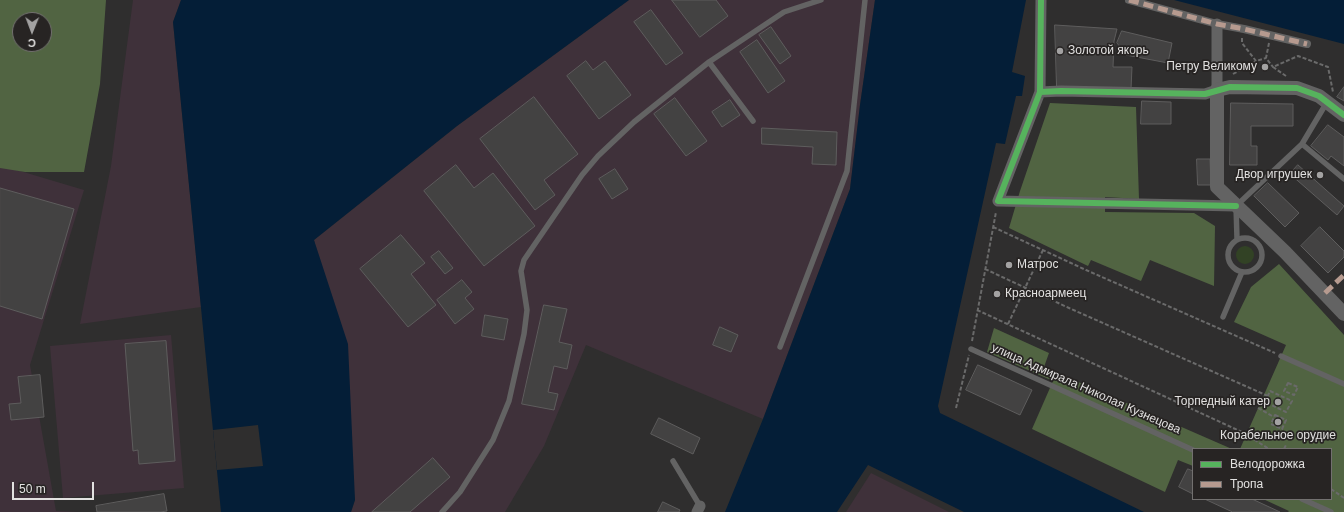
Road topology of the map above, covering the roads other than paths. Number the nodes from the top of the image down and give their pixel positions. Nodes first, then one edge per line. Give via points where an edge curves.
1 (821, 0) edge
2 (865, 0) edge
3 (1040, 0) edge
4 (1129, 0) edge
5 (1217, 24) junction
6 (1307, 44) dead end
7 (709, 62) junction
8 (1224, 88) junction
9 (1040, 92) junction
10 (1330, 100) junction
11 (1344, 115) edge
12 (753, 121) dead end
13 (1302, 144) junction
14 (1344, 179) edge
15 (1236, 206) junction
16 (1237, 239) junction
17 (1265, 242) junction
18 (1242, 272) junction
19 (1344, 314) edge
20 (1223, 317) dead end
21 (780, 347) dead end
22 (971, 349) road end
23 (1281, 356) road end
24 (1344, 384) edge
25 (1192, 450) edge
26 (673, 461) dead end
27 (1304, 500) edge
28 (699, 509) edge
29 (442, 512) edge
30 (1331, 512) edge

1 - 7 lane via 784,12
2 - 21 lane via 847,171
3 - 9 street
4 - 5 street
5 - 6 street
5 - 8 street
7 - 12 lane
7 - 29 lane via 634,122 598,156 582,175 524,260 521,271 527,310 509,401 493,440 460,492
8 - 9 street via 1205,94
8 - 10 street via 1297,88
8 - 15 street via 1217,187
9 - 15 street via 998,201
10 - 11 street
10 - 13 lane
13 - 14 lane
13 - 15 lane
15 - 16 lane
15 - 17 street
16 - 17 lane via 1248,238 1258,243
16 - 18 lane via 1225,258
17 - 18 lane via 1258,267
17 - 19 street
18 - 20 lane
22 - 25 lane, улица Адмирала Николая Кузнецова
23 - 24 lane
26 - 28 lane
27 - 30 lane

